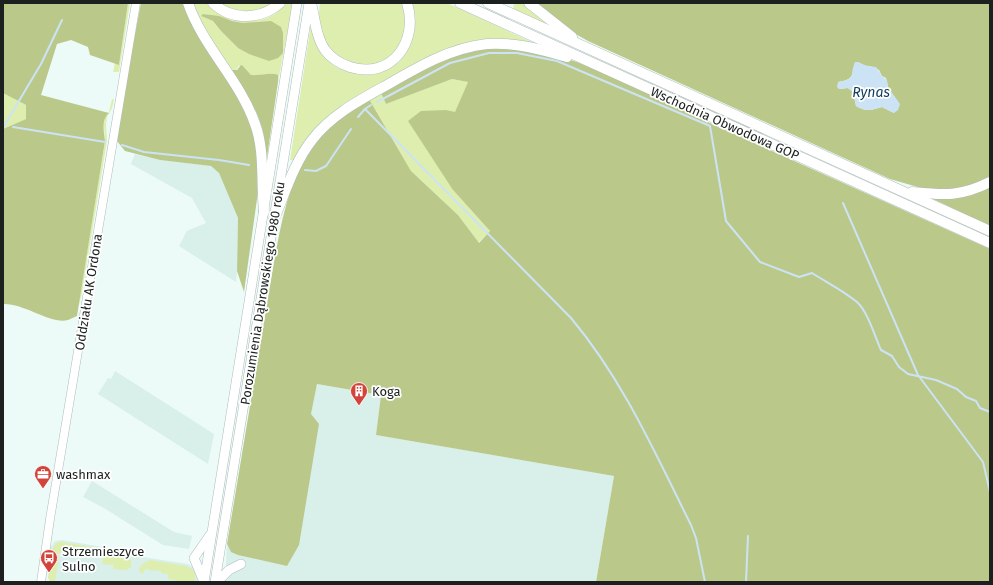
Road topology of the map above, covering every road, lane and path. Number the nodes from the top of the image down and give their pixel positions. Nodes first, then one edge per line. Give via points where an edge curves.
1 (136, 3) edge
2 (188, 3) edge
3 (213, 3) edge
4 (280, 3) edge
5 (297, 3) edge
6 (310, 3) edge
7 (408, 3) edge
8 (460, 3) edge
9 (488, 3) edge
10 (529, 3) edge
11 (587, 48) junction
12 (601, 68) junction
13 (990, 182) edge
14 (904, 191) junction
15 (264, 212) junction
16 (274, 219) junction
17 (990, 230) edge
18 (990, 243) edge
19 (212, 532) junction
20 (242, 564) dead end
21 (41, 582) edge
22 (204, 582) edge
23 (216, 582) edge

1 - 21 street, Oddziału AK Ordona
2 - 15 highway via 205,38 240,91 256,125
3 - 4 highway via 228,13 244,16 267,12
5 - 15 main road, Porozumienia Dąbrowskiego 1980 roku
6 - 7 highway via 319,39 325,50 344,65 375,69 397,56 405,45 411,24
6 - 16 main road, Porozumienia Dąbrowskiego 1980 roku
8 - 12 highway, Wschodnia Obwodowa GOP
9 - 11 highway, Wschodnia Obwodowa GOP
10 - 11 highway
11 - 14 highway, Wschodnia Obwodowa GOP
12 - 16 highway via 537,48 507,44 465,48 437,58 358,101 332,119 311,140 301,157
12 - 18 highway, Wschodnia Obwodowa GOP
13 - 14 highway via 959,193
14 - 17 highway, Wschodnia Obwodowa GOP
15 - 19 main road, Porozumienia Dąbrowskiego 1980 roku
16 - 23 main road, Porozumienia Dąbrowskiego 1980 roku
19 - 22 main road, Porozumienia Dąbrowskiego 1980 roku
19 - 22 main road via 194,558
20 - 23 main road via 229,570

